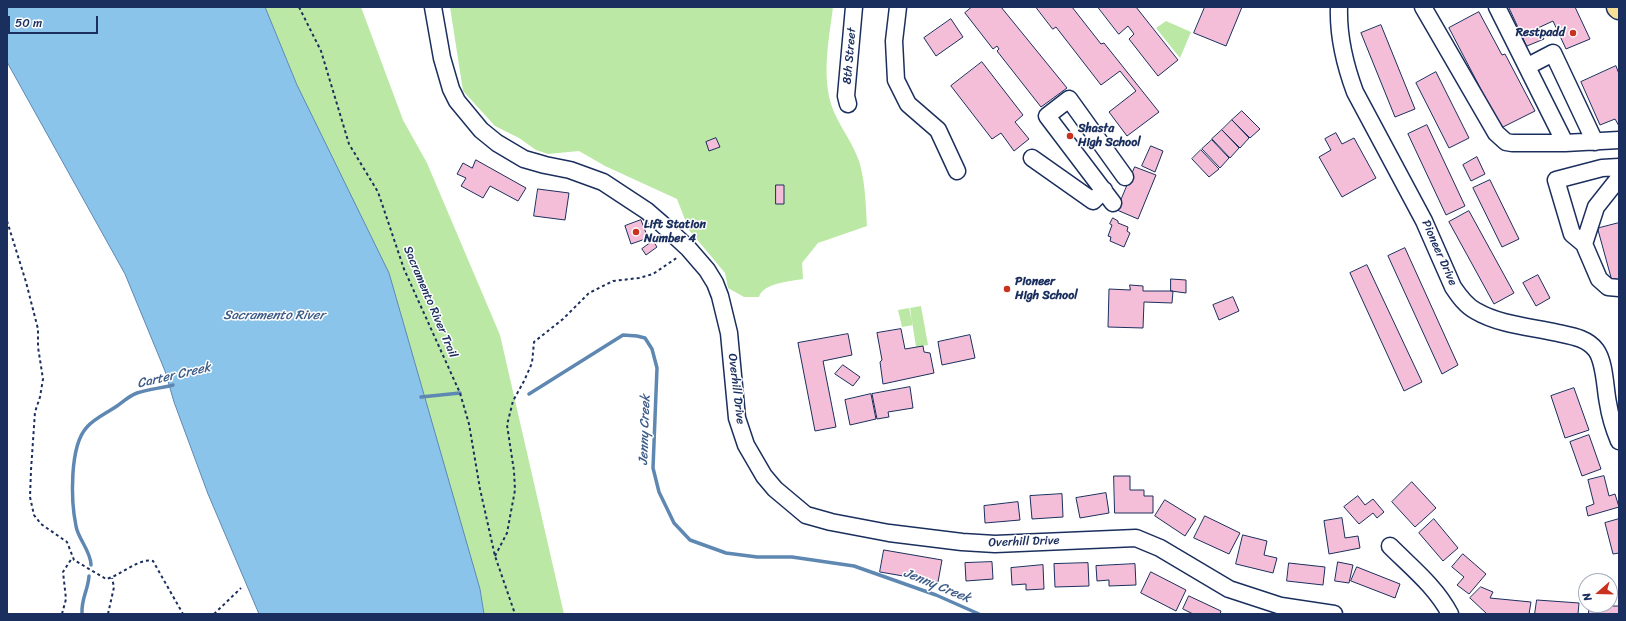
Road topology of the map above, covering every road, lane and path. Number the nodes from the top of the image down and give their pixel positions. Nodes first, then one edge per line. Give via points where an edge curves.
1 (299, 7) edge
2 (433, 7) edge
3 (854, 7) edge
4 (898, 7) edge
5 (1341, 7) edge
6 (1423, 7) edge
7 (1497, 7) edge
8 (1528, 66) junction
9 (848, 104) dead end
10 (1619, 140) edge
11 (1595, 142) junction
12 (1565, 143) junction
13 (1032, 158) dead end
14 (1619, 167) edge
15 (957, 171) dead end
16 (1125, 177) dead end
17 (1619, 178) edge
18 (1104, 190) junction
19 (1113, 203) dead end
20 (7, 221) edge
21 (1584, 244) junction
22 (688, 248) junction
23 (1619, 288) edge
24 (1619, 441) edge
25 (1390, 546) dead end
26 (495, 556) junction
27 (72, 558) junction
28 (112, 578) junction
29 (241, 588) dead end
30 (1281, 610) edge
31 (62, 614) edge
32 (108, 614) edge
33 (183, 614) edge
34 (214, 614) edge
35 (515, 614) edge
36 (1334, 614) edge
37 (1450, 614) edge

1 - 26 path, Sacramento River Trail via 321,51 349,144 378,192 404,269 462,399
2 - 22 street, Overhill Drive via 442,58 451,89 457,102 481,130 497,144 524,159 570,170 603,182 647,211
3 - 9 street, 8th Street via 846,96
4 - 15 street via 894,41 896,80 908,104 938,130
5 - 24 street, Pioneer Drive via 1340,38 1355,92 1403,179 1458,295 1470,307 1485,315 1576,337 1596,349 1601,359 1608,404
6 - 12 street via 1496,133 1506,142 1512,143
7 - 8 street
8 - 11 street via 1553,53
8 - 12 street
10 - 11 street
11 - 12 street
13 - 18 street via 1093,201
14 - 21 street via 1602,168 1556,180 1572,234
16 - 18 street via 1069,99 1047,116
17 - 21 street via 1596,207
18 - 19 street
20 - 27 path via 38,329 43,379 35,412 30,497 37,520 67,542
21 - 23 street via 1599,279 1608,287
22 - 26 path via 653,274 613,281 589,294 534,342 532,363 513,400 507,424 515,490 507,533
22 - 30 street, Overhill Drive via 715,283 723,307 729,333 738,418 746,444 764,476 775,489 806,515 861,528 962,542 995,544 1136,538 1160,548 1230,589
25 - 37 street via 1430,586
26 - 35 path, Sacramento River Trail
27 - 28 path via 106,579
27 - 31 path via 63,572 66,599
28 - 32 path via 114,587
28 - 33 path via 144,561 153,561
29 - 34 path
30 - 36 street, Overhill Drive

